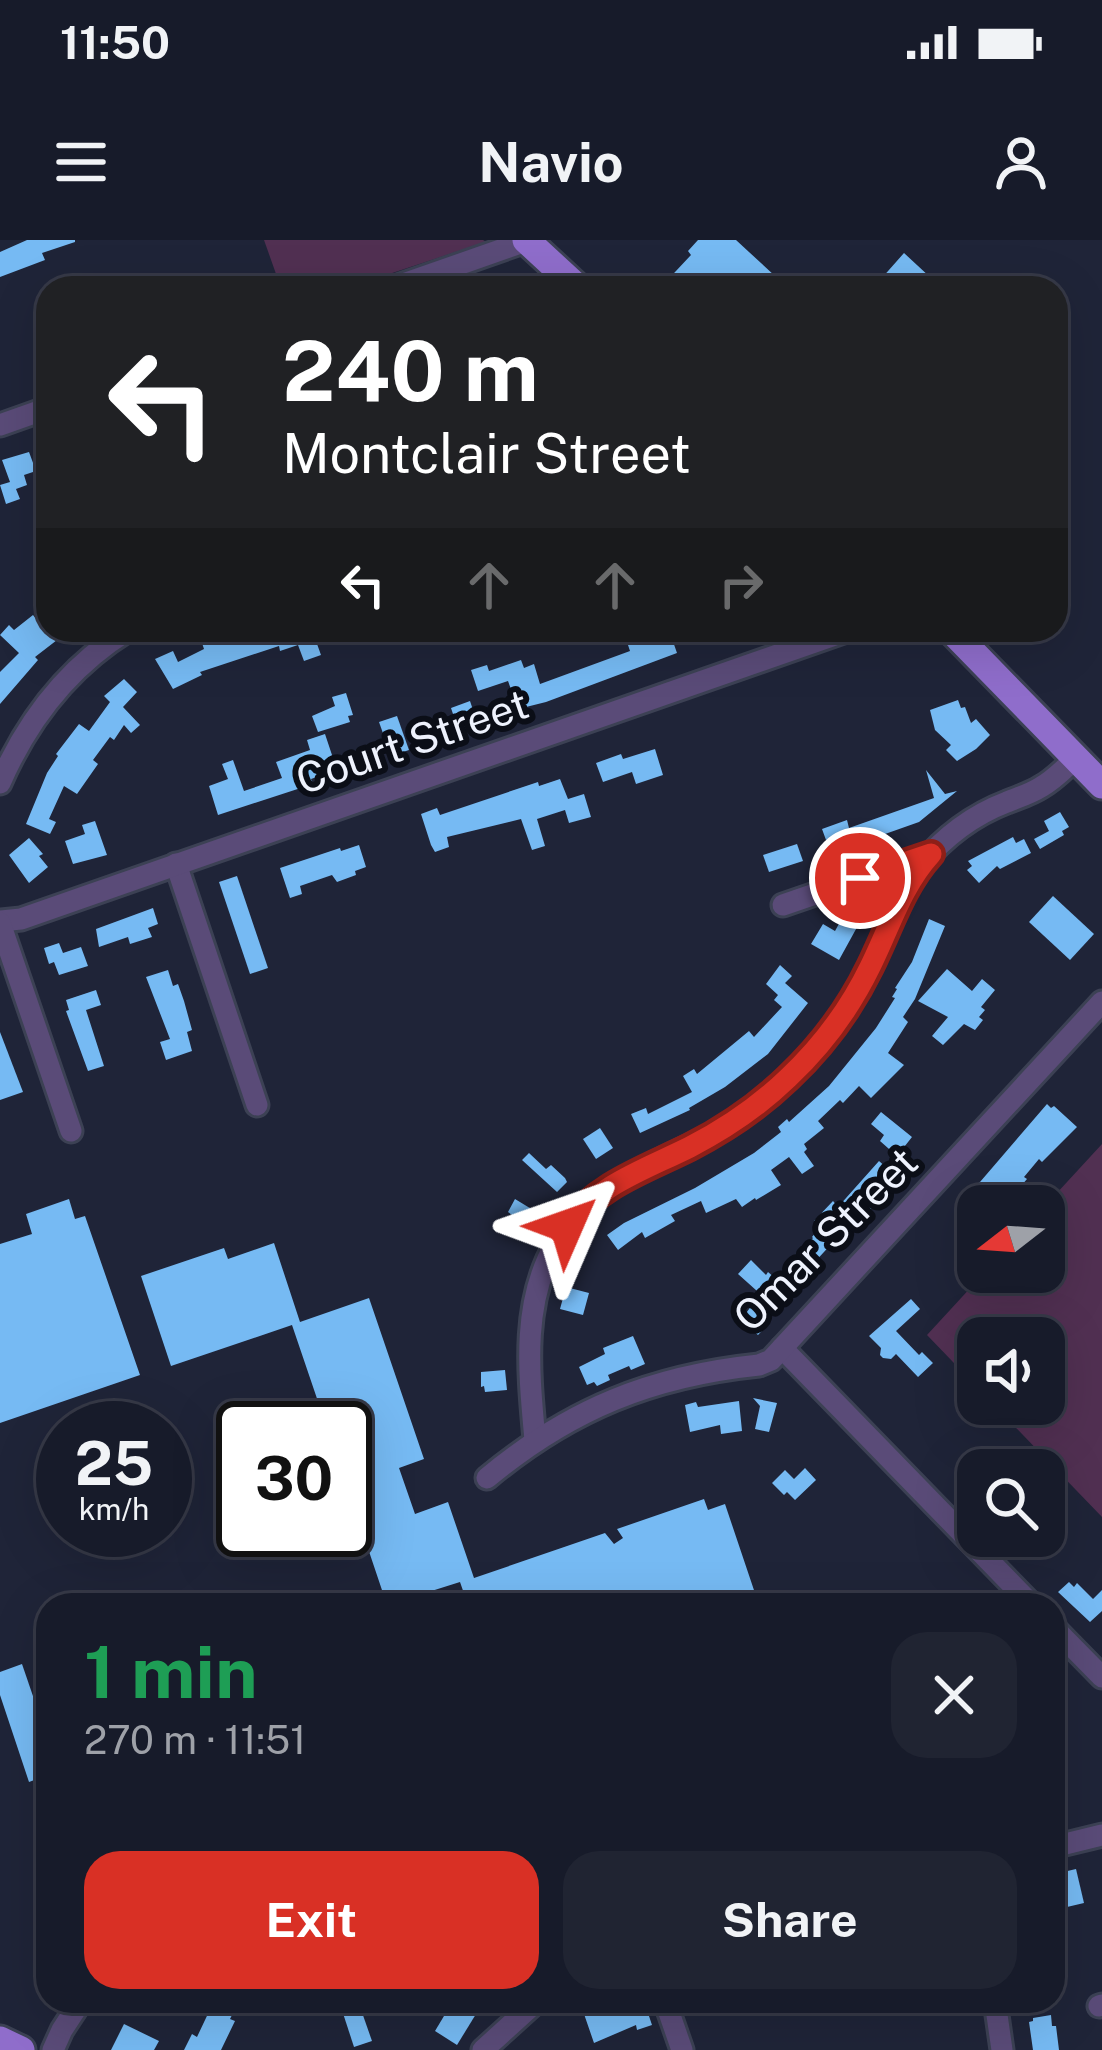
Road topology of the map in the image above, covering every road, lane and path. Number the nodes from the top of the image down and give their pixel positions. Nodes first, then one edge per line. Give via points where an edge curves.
1 (526, 240) edge
2 (426, 276) edge
3 (565, 276) edge
4 (36, 412) edge
5 (0, 425) edge
6 (112, 642) edge
7 (814, 642) edge
8 (963, 642) edge
9 (1076, 758) junction
10 (0, 783) edge
11 (1102, 785) edge
12 (931, 854) junction
13 (176, 864) junction
14 (782, 905) dead end
15 (0, 922) edge
16 (1102, 1002) edge
17 (257, 1105) dead end
18 (71, 1131) dead end
19 (782, 1348) junction
20 (535, 1440) junction
21 (487, 1478) dead end
22 (1020, 1593) edge
23 (1065, 1639) edge
24 (1102, 1677) edge
25 (1102, 1835) edge
26 (1065, 1844) edge
27 (73, 2013) edge
28 (524, 2013) edge
29 (669, 2013) edge
30 (997, 2013) edge
31 (0, 2040) edge
32 (21, 2050) edge
33 (53, 2050) edge
34 (483, 2050) edge
35 (682, 2050) edge
36 (1002, 2050) edge

1 - 2 street
1 - 3 main road
4 - 5 street
6 - 10 street via 51,697
7 - 13 street, Court Street
8 - 9 main road
9 - 11 main road
9 - 12 street
12 - 14 street
12 - 20 street via 848,1006 788,1078 710,1136 603,1190 562,1232 532,1311
13 - 15 street, Court Street
13 - 17 street
15 - 18 street
16 - 19 street, Omar Street
19 - 20 street, Omar Street via 764,1364 636,1390
19 - 22 street
20 - 21 street, Omar Street
23 - 24 street
25 - 26 street
27 - 33 street
28 - 34 street
29 - 35 street
30 - 36 street
31 - 32 main road

